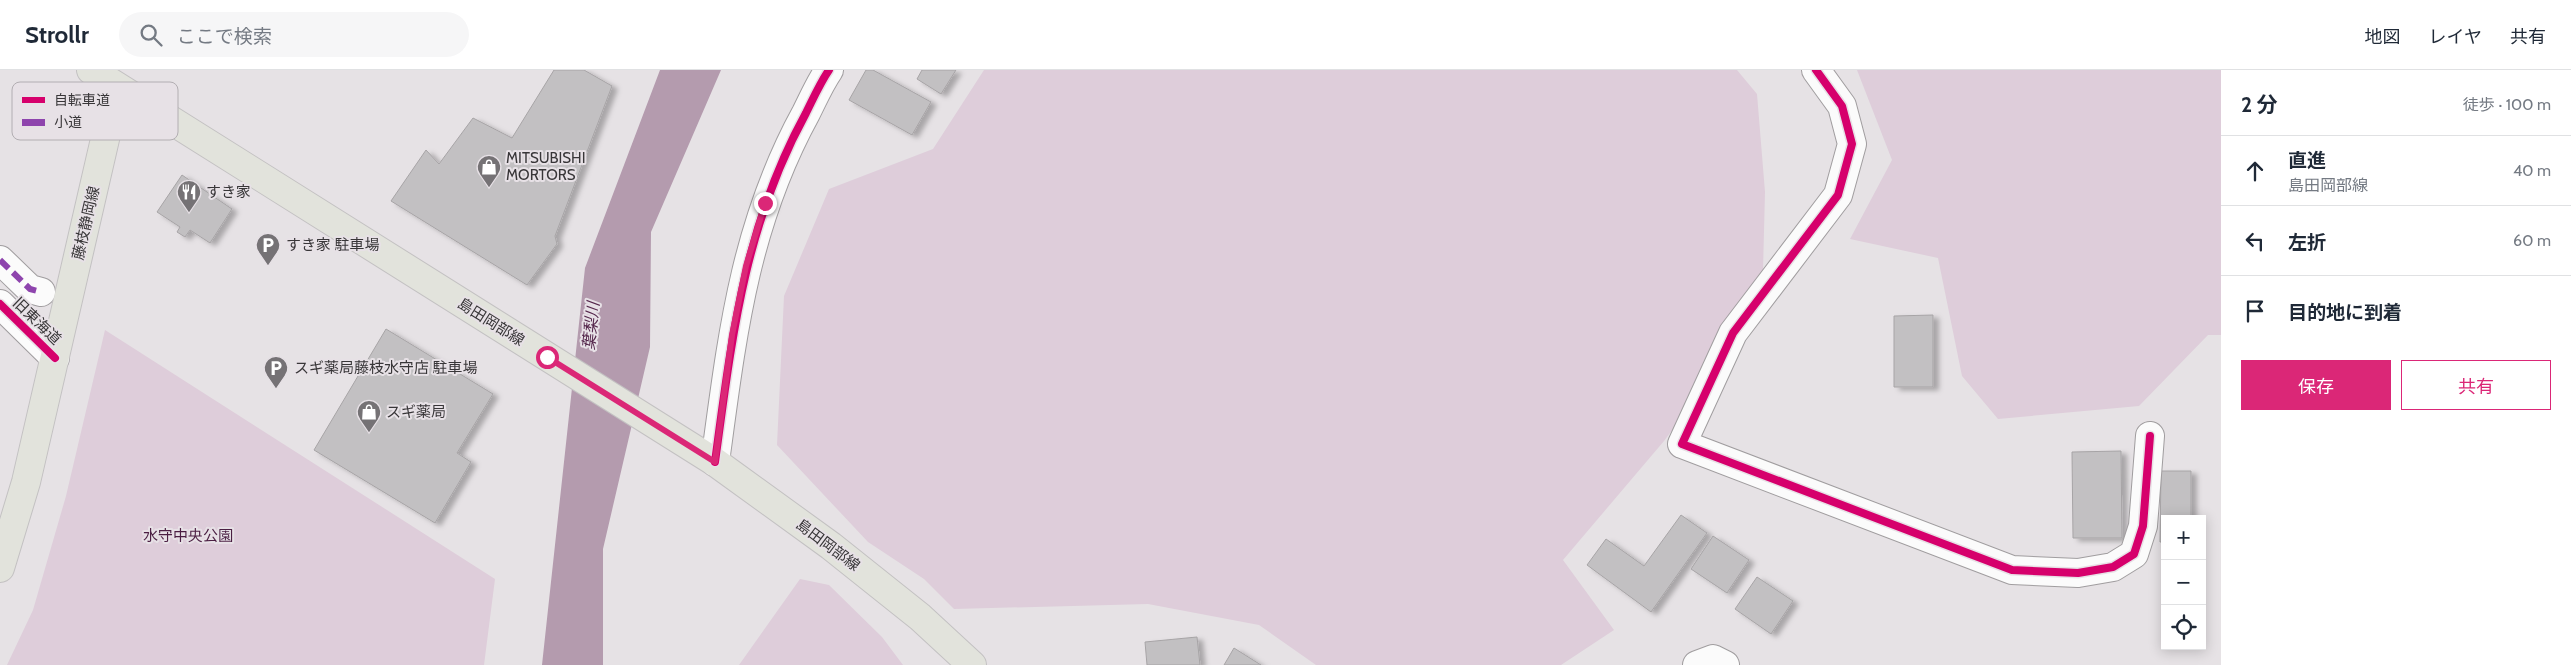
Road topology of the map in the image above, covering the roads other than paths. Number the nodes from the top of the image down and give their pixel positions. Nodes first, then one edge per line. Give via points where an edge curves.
1 (91, 70) edge
2 (829, 70) edge
3 (1816, 70) edge
4 (119, 79) edge
5 (178, 117) edge
6 (105, 140) edge
7 (0, 260) edge
8 (41, 292) dead end
9 (0, 304) edge
10 (55, 358) junction
11 (2150, 436) dead end
12 (706, 457) junction
13 (0, 568) edge
14 (972, 665) edge
15 (1697, 665) edge
16 (1725, 665) edge

1 - 4 main road, 島田岡部線
2 - 12 street via 790,142 765,203 746,266
3 - 11 street via 1842,106 1852,144 1838,195 1733,333 1682,444 2012,570 2078,573 2113,567 2134,554 2143,526
5 - 12 main road, 島田岡部線
6 - 10 main road, 藤枝静岡線
7 - 8 street, 旧東海道 via 30,289
9 - 10 street, 旧東海道
10 - 13 main road, 旧東海道 via 26,482
12 - 14 main road, 島田岡部線 via 831,546 920,617
15 - 16 street via 1713,659

